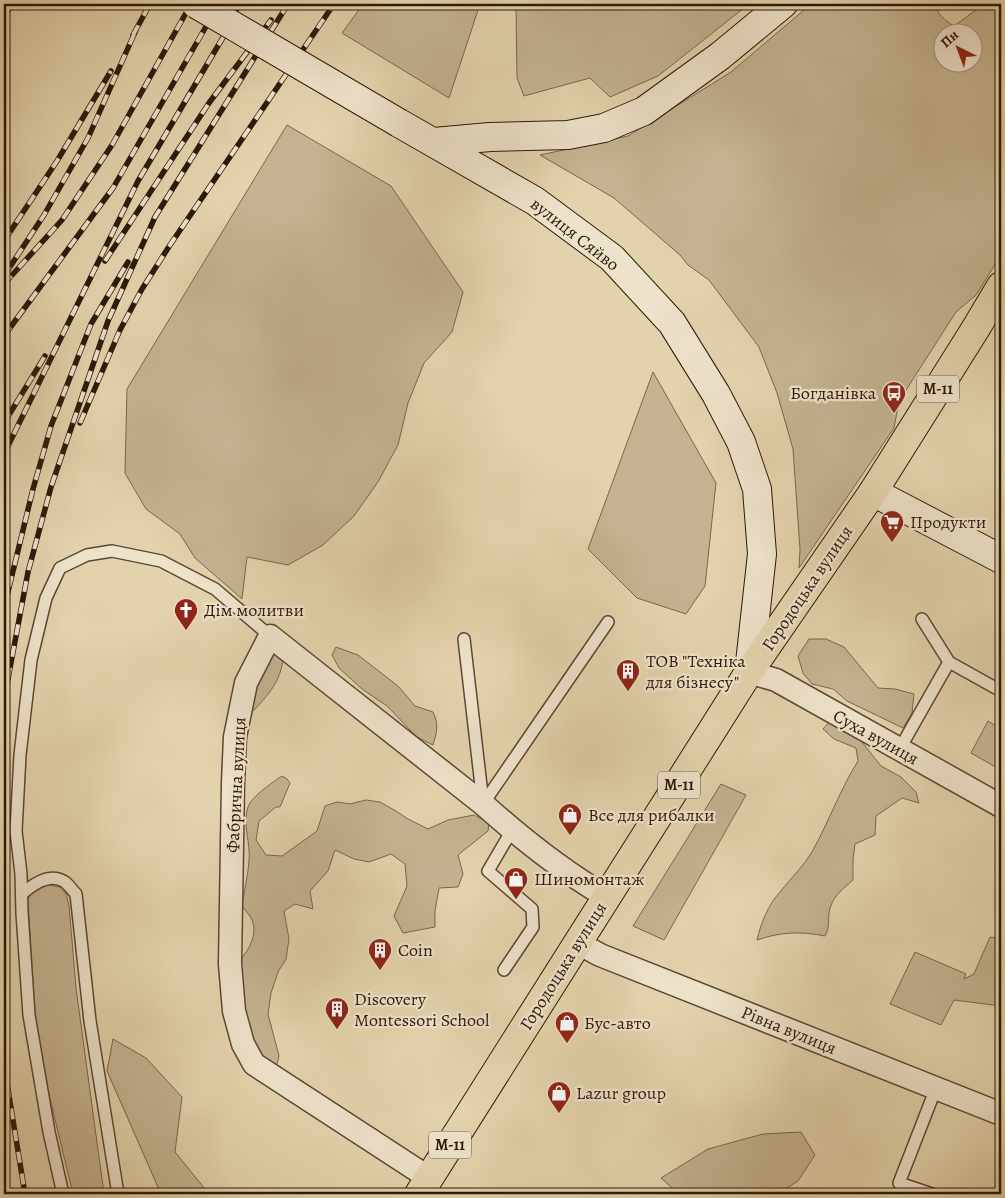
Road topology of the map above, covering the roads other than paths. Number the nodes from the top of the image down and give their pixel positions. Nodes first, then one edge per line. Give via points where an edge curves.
1 (196, 4) edge
2 (783, 4) edge
3 (434, 142) junction
4 (1001, 286) edge
5 (873, 492) junction
6 (1001, 559) edge
7 (922, 619) dead end
8 (608, 622) dead end
9 (270, 636) junction
10 (464, 639) dead end
11 (949, 662) junction
12 (750, 672) junction
13 (1001, 691) edge
14 (899, 750) junction
15 (483, 804) junction
16 (1001, 806) edge
17 (512, 830) junction
18 (22, 894) junction
19 (607, 897) junction
20 (578, 943) junction
21 (504, 970) dead end
22 (936, 1088) junction
23 (1001, 1114) edge
24 (424, 1186) edge
25 (63, 1194) edge
26 (118, 1194) edge
27 (932, 1194) edge

1 - 3 main road, вулиця Сяйво, bridge
2 - 3 main road via 720,56 644,111 604,128 568,134
3 - 12 main road, вулиця Сяйво via 535,201 612,258 672,323 716,394 741,442 757,489 762,554
4 - 5 main road, Городоцька вулиця / М-11
5 - 6 main road
5 - 12 main road, Городоцька вулиця / М-11
7 - 11 lane
8 - 15 lane
9 - 15 street
9 - 18 lane via 216,589 161,561 112,551 87,555 60,568 46,598 31,660 20,755 16,831
9 - 24 street, Фабрична вулиця via 246,683 235,737 230,964 234,1010 243,1044 254,1064
10 - 15 lane
11 - 13 lane
11 - 14 lane
12 - 14 street, Суха вулиця via 776,680
12 - 19 main road, Городоцька вулиця / М-11
14 - 16 street, Суха вулиця
15 - 17 street
17 - 19 street via 578,880
17 - 21 lane via 488,871 532,909 533,927
18 - 25 lane via 29,1015
18 - 26 lane via 33,884 47,879 63,881 76,894 90,1021
19 - 20 main road, Городоцька вулиця / М-11
20 - 22 street, Рівна вулиця via 600,955
20 - 24 main road, Городоцька вулиця / М-11
22 - 23 street, Рівна вулиця
22 - 27 lane via 899,1183

